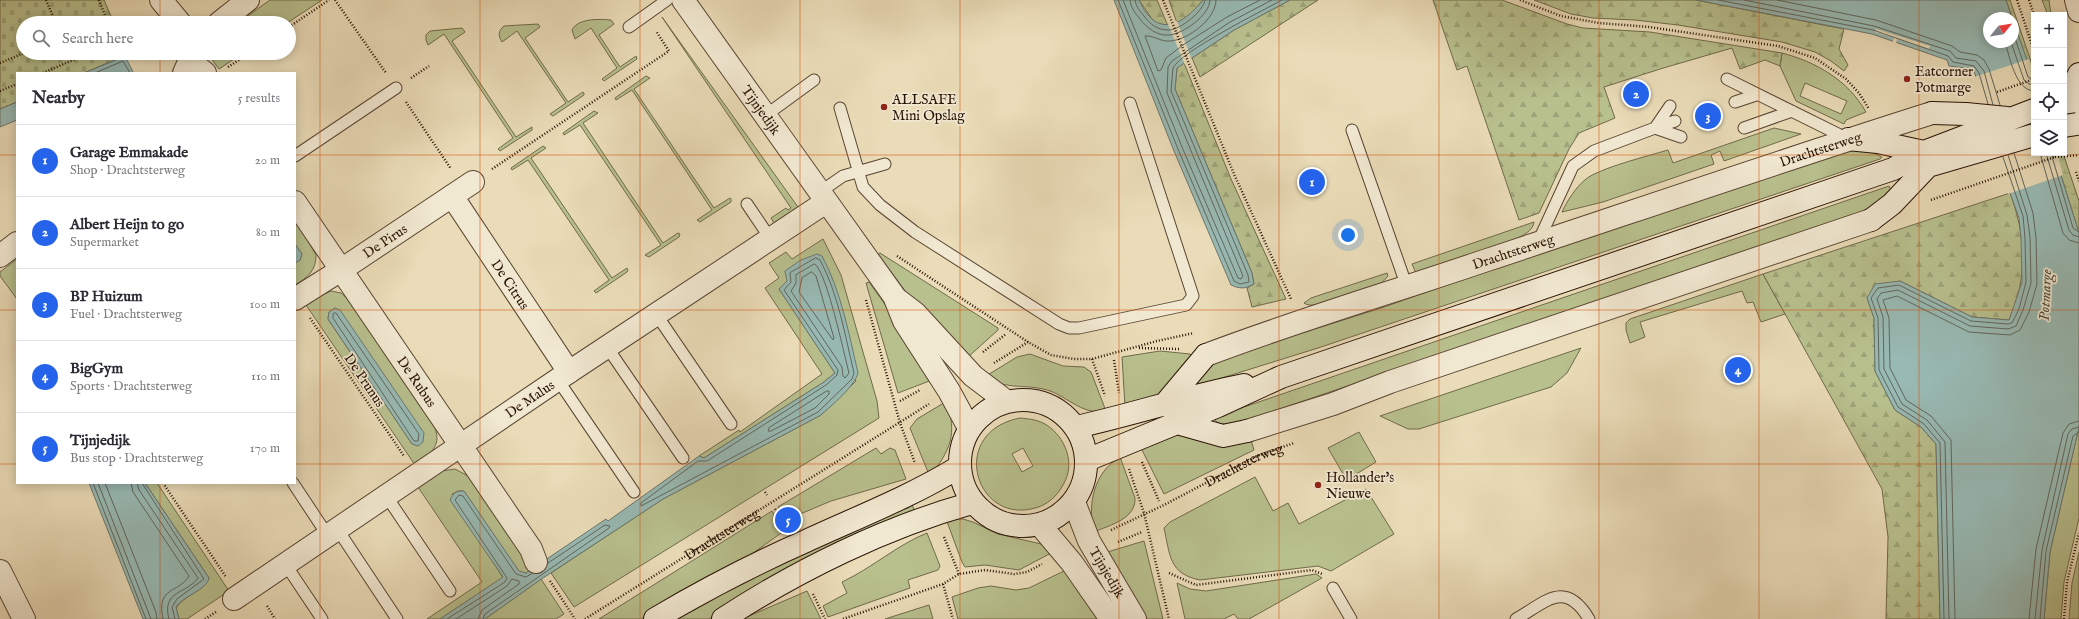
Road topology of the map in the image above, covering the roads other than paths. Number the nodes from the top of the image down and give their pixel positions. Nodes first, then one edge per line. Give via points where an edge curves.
1 (161, 0) edge
2 (248, 0) edge
3 (667, 0) edge
4 (683, 0) edge
5 (2076, 0) edge
6 (2079, 11) edge
7 (174, 16) edge
8 (227, 16) edge
9 (629, 27) dead end
10 (1727, 79) dead end
11 (814, 80) dead end
12 (2071, 85) edge
13 (396, 88) dead end
14 (1756, 95) junction
15 (1735, 102) dead end
16 (1130, 103) dead end
17 (1670, 106) dead end
18 (840, 108) dead end
19 (1792, 111) junction
20 (2031, 111) edge
21 (766, 116) junction
22 (2008, 118) junction
23 (1675, 121) dead end
24 (2075, 123) edge
25 (1655, 128) junction
26 (1744, 128) dead end
27 (1352, 130) dead end
28 (2031, 135) edge
29 (1681, 137) dead end
30 (1848, 139) junction
31 (1975, 142) junction
32 (296, 155) edge
33 (1926, 159) junction
34 (885, 164) dead end
35 (859, 172) junction
36 (473, 182) road end
37 (452, 196) junction
38 (823, 197) junction
39 (296, 203) edge
40 (747, 204) dead end
41 (770, 238) junction
42 (16, 244) edge
43 (1537, 244) junction
44 (0, 256) edge
45 (341, 270) junction
46 (1406, 287) junction
47 (894, 296) junction
48 (296, 298) edge
49 (656, 314) junction
50 (607, 347) junction
51 (564, 376) junction
52 (1281, 377) junction
53 (1006, 401) junction
54 (1164, 405) junction
55 (1177, 423) junction
56 (731, 424) dead end
57 (1076, 427) junction
58 (969, 428) junction
59 (460, 446) junction
60 (682, 458) dead end
61 (1087, 460) junction
62 (959, 467) junction
63 (294, 484) edge
64 (634, 492) dead end
65 (388, 497) junction
66 (1074, 502) junction
67 (972, 503) junction
68 (1040, 525) junction
69 (333, 533) junction
70 (286, 565) junction
71 (542, 570) road end
72 (0, 571) edge
73 (1333, 588) road end
74 (450, 591) dead end
75 (236, 598) road end
76 (24, 619) edge
77 (322, 619) edge
78 (397, 619) edge
79 (655, 619) edge
80 (723, 619) edge
81 (1111, 619) edge
82 (1135, 619) edge
83 (1352, 619) edge
84 (1516, 619) edge
85 (1589, 619) edge

1 - 7 street
2 - 8 street
3 - 9 lane
4 - 21 street, Tijnjedijk
5 - 6 street
10 - 14 lane
11 - 21 lane
12 - 24 street
13 - 32 lane
14 - 15 lane
14 - 19 lane
16 - 35 lane via 1192,290 1191,301 1186,305 1079,328 1059,324 915,232 876,200 864,186
17 - 25 lane
18 - 35 lane
19 - 26 lane
19 - 30 lane
20 - 22 street
21 - 38 street, Tijnjedijk
22 - 30 street, Drachtsterweg via 1932,113
22 - 31 street
23 - 25 lane
25 - 29 lane
25 - 43 lane via 1594,151 1573,166
27 - 46 lane
28 - 31 street
30 - 33 street via 1878,142
30 - 43 street, Drachtsterweg
31 - 33 street
33 - 52 street
33 - 55 street, Drachtsterweg via 1892,204 1871,220 1247,431 1223,436
34 - 35 lane
35 - 38 lane via 844,176
36 - 37 street, De Pirus
37 - 45 street, De Pirus
37 - 51 street, De Citrus
38 - 41 street, De Malus
38 - 47 street, Tijnjedijk
39 - 45 street, De Rubus
40 - 41 lane
41 - 49 street, De Malus
42 - 44 street
43 - 46 street, Drachtsterweg
45 - 48 street, De Pirus
45 - 59 street, De Rubus
46 - 54 street, Drachtsterweg via 1281,327 1206,356
47 - 53 street, Tijnjedijk via 915,313 973,376
47 - 58 street, Tijnjedijk via 904,321 949,391
49 - 50 street, De Malus
49 - 56 lane
50 - 51 street, De Malus
50 - 60 lane
51 - 59 street, De Malus
51 - 64 lane
52 - 54 street via 1212,391
52 - 55 street
53 - 57 street via 1026,400 1045,403 1062,413
53 - 58 street via 985,411
54 - 57 street
55 - 61 street
57 - 61 street
58 - 62 street via 961,446
59 - 65 street, De Malus
59 - 71 street, De Rubus via 531,549
61 - 66 street via 1084,482
62 - 67 street via 963,486
62 - 79 street via 924,488 720,582
63 - 69 lane
65 - 69 street, De Malus
65 - 74 lane
66 - 68 street via 1059,516
66 - 82 street, Tijnjedijk via 1089,541
67 - 68 street via 996,521 1010,526
67 - 80 street via 921,518 847,551 765,593
68 - 81 street, Tijnjedijk via 1072,563
69 - 70 street, De Malus
69 - 78 lane
70 - 75 street, De Malus
70 - 77 lane
72 - 76 street
73 - 83 lane
84 - 85 lane via 1558,596 1567,596 1577,602

